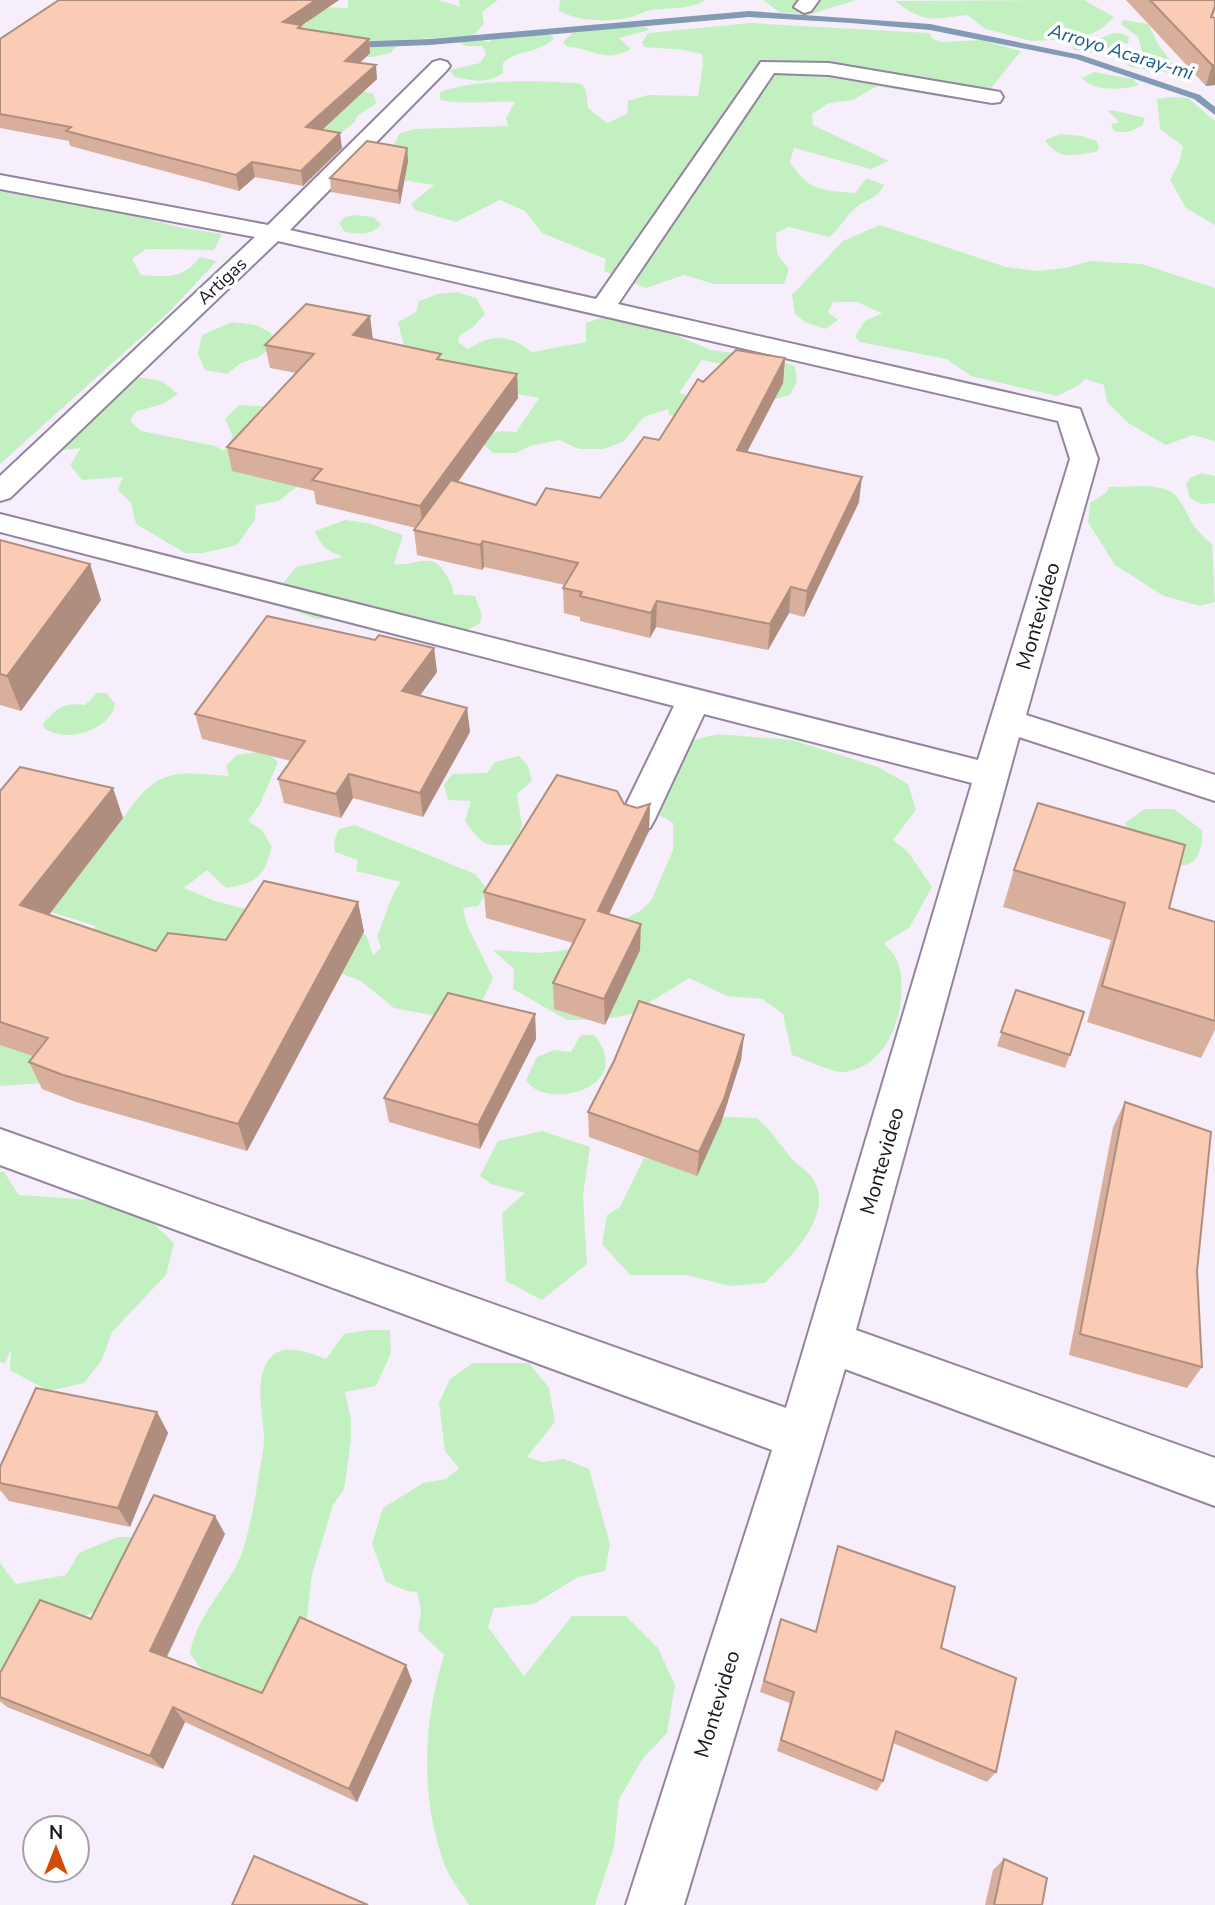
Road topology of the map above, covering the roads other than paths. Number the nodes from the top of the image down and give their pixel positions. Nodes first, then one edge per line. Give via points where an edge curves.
1 (440, 66) dead end
2 (992, 97) dead end
3 (0, 182) edge
4 (273, 233) junction
5 (603, 309) junction
6 (0, 492) edge
7 (0, 523) edge
8 (694, 700) junction
9 (1007, 721) junction
10 (992, 776) junction
11 (1215, 788) edge
12 (637, 819) edge
13 (0, 1147) edge
14 (830, 1342) junction
15 (800, 1437) junction
16 (1215, 1482) edge
17 (655, 1905) edge

1 - 4 street, Artigas
2 - 5 street via 829,69 768,66
3 - 4 street
4 - 5 street
4 - 6 street, Artigas
5 - 9 street, Montevideo via 1070,415 1084,459
7 - 8 street
8 - 10 street
8 - 12 street
9 - 10 street, Montevideo
9 - 11 street
10 - 14 street, Montevideo
13 - 15 street
14 - 15 street, Montevideo
14 - 16 street
15 - 17 street, Montevideo

